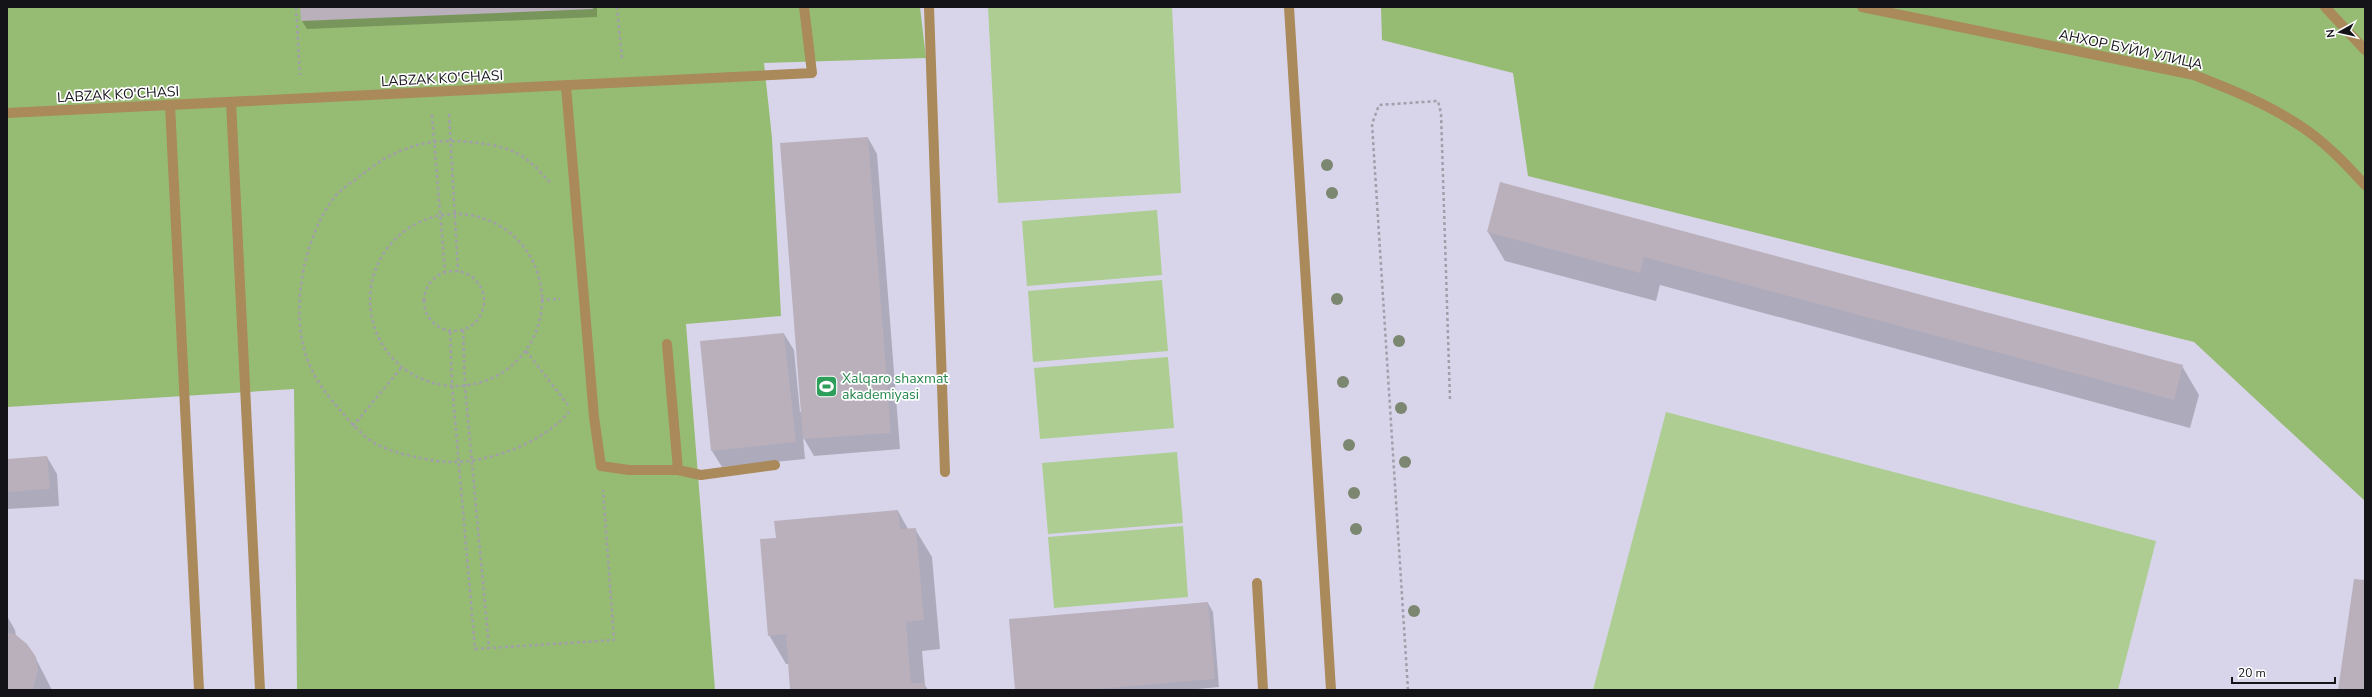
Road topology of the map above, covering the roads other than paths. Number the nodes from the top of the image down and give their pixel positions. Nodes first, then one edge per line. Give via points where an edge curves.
1 (804, 7) edge
2 (929, 7) edge
3 (1289, 7) edge
4 (1862, 7) edge
5 (2325, 7) edge
6 (2365, 50) edge
7 (566, 86) junction
8 (231, 102) junction
9 (170, 105) junction
10 (7, 113) edge
11 (2365, 185) edge
12 (667, 344) dead end
13 (775, 465) dead end
14 (678, 470) junction
15 (945, 472) dead end
16 (1257, 583) dead end
17 (199, 690) edge
18 (260, 690) edge
19 (1263, 690) edge
20 (1331, 690) edge

1 - 7 street, LABZAK KO'CHASI via 812,73
2 - 15 street
3 - 20 street
4 - 11 street, АНХОР БУЙИ УЛИЦА via 2194,75 2243,94 2292,120 2333,151
5 - 6 street
7 - 8 street, LABZAK KO'CHASI
7 - 14 street via 594,418 601,466 629,470
8 - 9 street, LABZAK KO'CHASI
8 - 18 street
9 - 10 street, LABZAK KO'CHASI
9 - 17 street
12 - 14 street
13 - 14 street via 700,475
16 - 19 street

